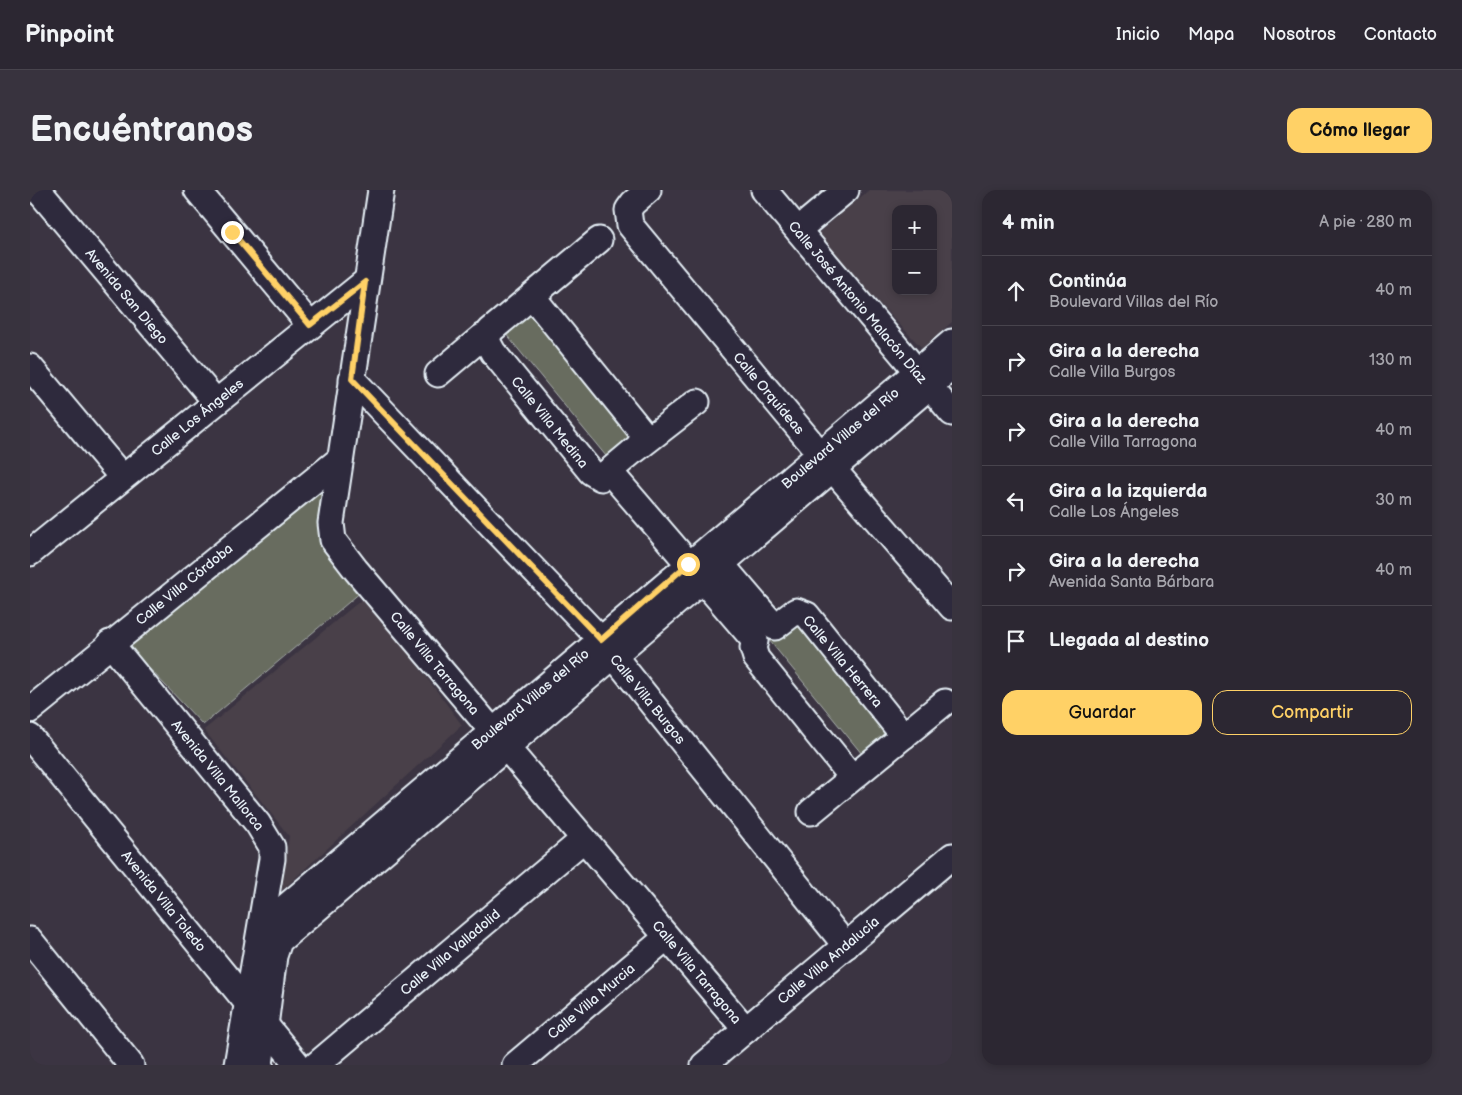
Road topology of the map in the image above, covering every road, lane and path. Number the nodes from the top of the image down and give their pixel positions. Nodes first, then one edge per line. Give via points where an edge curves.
1 (38, 190) edge
2 (197, 190) edge
3 (381, 190) edge
4 (764, 190) edge
5 (846, 190) edge
6 (644, 193) edge
7 (798, 230) junction
8 (599, 240) dead end
9 (365, 282) junction
10 (532, 296) junction
11 (310, 325) junction
12 (952, 342) edge
13 (490, 345) junction
14 (30, 367) edge
15 (952, 367) edge
16 (438, 374) dead end
17 (352, 379) junction
18 (923, 379) junction
19 (216, 402) junction
20 (697, 402) dead end
21 (952, 413) edge
22 (635, 450) junction
23 (339, 460) junction
24 (827, 461) junction
25 (609, 471) junction
26 (122, 477) junction
27 (30, 553) edge
28 (705, 564) junction
29 (952, 607) edge
30 (110, 643) junction
31 (607, 647) junction
32 (945, 702) dead end
33 (30, 710) edge
34 (30, 736) edge
35 (904, 736) junction
36 (499, 739) junction
37 (852, 777) junction
38 (811, 812) dead end
39 (584, 839) junction
40 (952, 856) edge
41 (262, 927) junction
42 (667, 937) junction
43 (30, 940) edge
44 (846, 946) junction
45 (248, 1004) junction
46 (264, 1026) junction
47 (746, 1030) junction
48 (131, 1065) edge
49 (237, 1065) edge
50 (260, 1065) edge
51 (298, 1065) edge
52 (316, 1065) edge
53 (515, 1065) edge
54 (704, 1065) edge

1 - 19 street, Avenida San Diego
2 - 11 street
3 - 9 street, Calle Villa Tarragona
4 - 7 street, Calle José Antonio Malacón Díaz
5 - 7 street
6 - 24 street, Calle Orquídeas via 628,210 630,225
7 - 18 street, Calle José Antonio Malacón Díaz
8 - 10 street
9 - 11 street, Calle Los Ángeles
9 - 17 street, Calle Villa Tarragona
10 - 13 street via 494,328
10 - 22 street via 640,427 642,441
11 - 19 street, Calle Los Ángeles
12 - 18 street, Boulevard Villas del Río
13 - 16 street via 482,337
13 - 25 street, Calle Villa Medina via 591,472 601,478
14 - 26 street
15 - 18 street, Boulevard Villas del Río
17 - 23 street, Calle Villa Tarragona
17 - 31 street, Calle Villa Burgos
18 - 21 street, Calle José Antonio Malacón Díaz
18 - 24 street, Boulevard Villas del Río
19 - 26 street, Calle Los Ángeles
20 - 22 street, Calle Villa Medina
22 - 25 street, Calle Villa Medina
23 - 30 street, Calle Villa Córdoba
23 - 36 street, Calle Villa Tarragona via 331,523 333,540
24 - 28 street, Boulevard Villas del Río
24 - 29 street, Calle Orquídeas
25 - 28 street
26 - 27 street, Calle Los Ángeles
28 - 31 street, Boulevard Villas del Río
28 - 35 street, Calle Villa Herrera via 775,627 796,611 807,616
28 - 37 street via 755,641 753,651 756,658
30 - 33 street, Calle Villa Córdoba
30 - 41 street, Avenida Villa Mallorca via 268,837 272,859
31 - 36 street, Boulevard Villas del Río
31 - 44 street, Calle Villa Burgos
32 - 35 street
34 - 45 street, Avenida Villa Toledo
35 - 37 street
36 - 39 street, Calle Villa Tarragona
36 - 41 street, Boulevard Villas del Río
36 - 46 street, Boulevard Villas del Río via 279,941
37 - 38 street
39 - 42 street, Calle Villa Tarragona
39 - 52 street, Calle Villa Valladolid
40 - 44 street, Calle Villa Andalucía
41 - 45 street
42 - 47 street, Calle Villa Tarragona
42 - 53 street, Calle Villa Murcia
43 - 48 street
44 - 47 street, Calle Villa Andalucía
45 - 46 street, Avenida Villa Toledo
45 - 49 street
46 - 50 street, Boulevard Villas del Río
46 - 51 street, Avenida Villa Toledo
47 - 54 street, Calle Villa Andalucía

